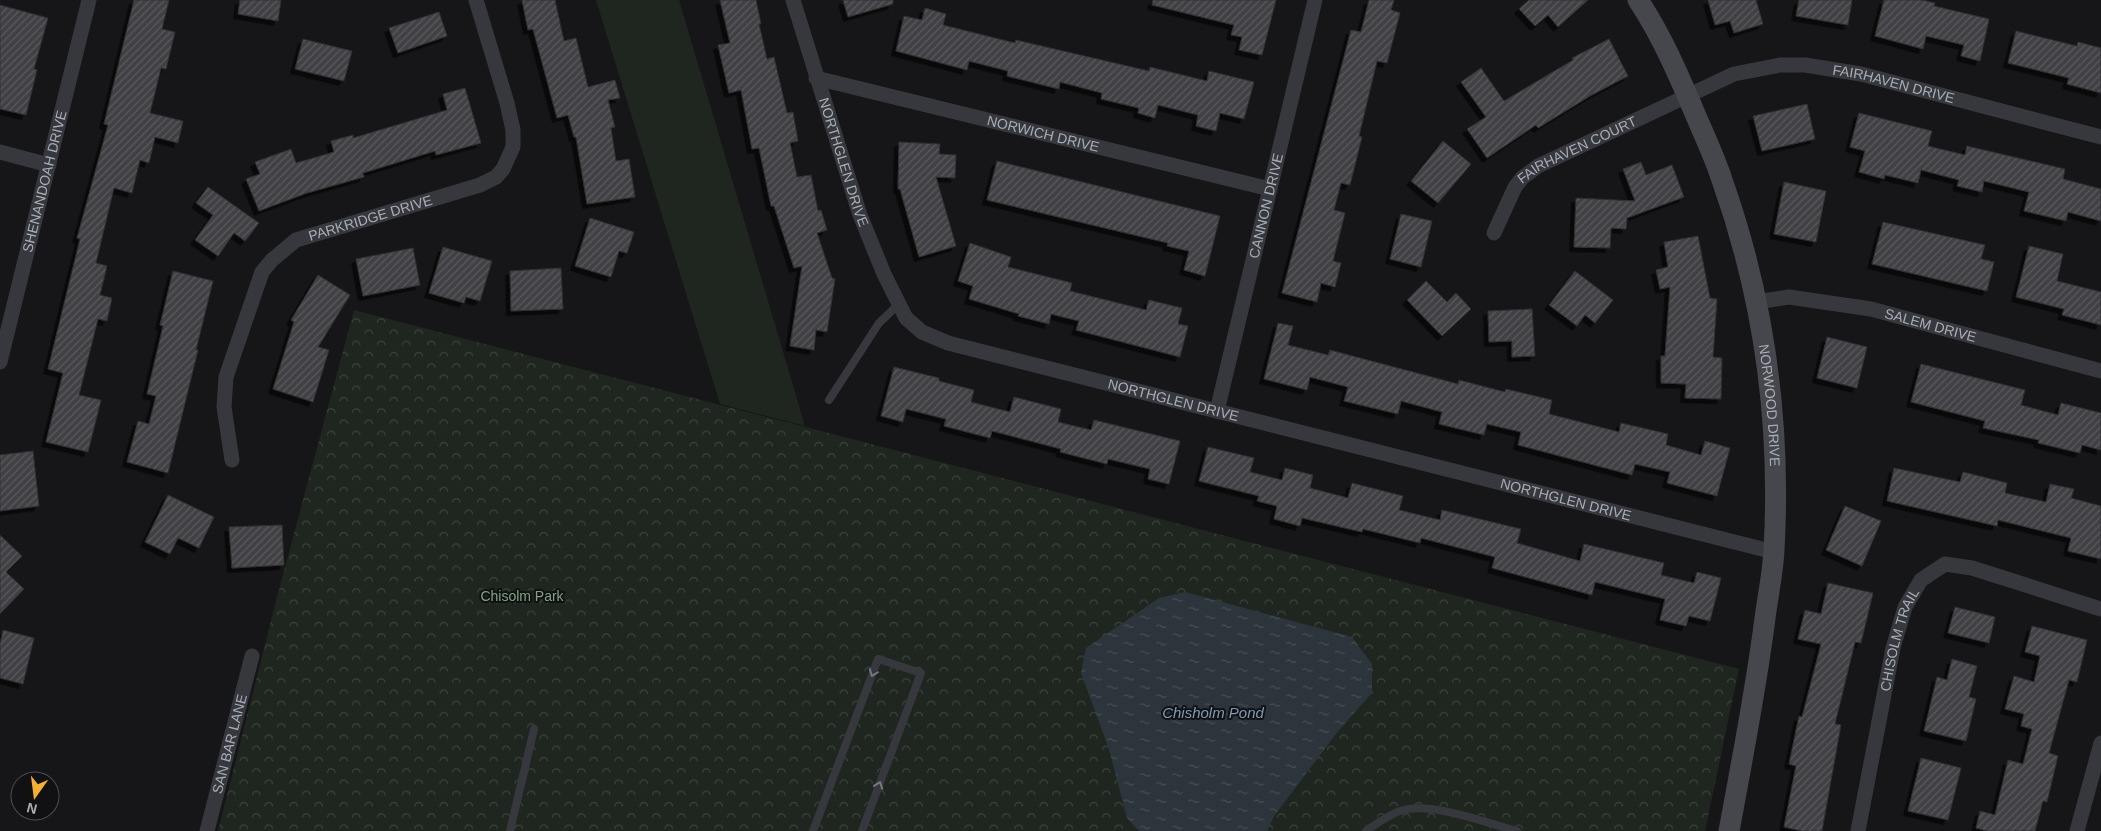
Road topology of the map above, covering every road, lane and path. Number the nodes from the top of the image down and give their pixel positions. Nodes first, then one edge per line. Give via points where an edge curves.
1 (89, 0) edge
2 (476, 0) edge
3 (793, 0) edge
4 (1315, 0) edge
5 (1638, 0) edge
6 (816, 78) junction
7 (1688, 96) junction
8 (2101, 137) edge
9 (0, 152) edge
10 (49, 165) junction
11 (1270, 189) junction
12 (1494, 233) dead end
13 (1756, 302) junction
14 (899, 304) junction
15 (0, 362) edge
16 (2101, 371) edge
17 (829, 400) dead end
18 (1217, 411) junction
19 (232, 460) dead end
20 (1774, 552) junction
21 (2101, 609) edge
22 (252, 656) dead end
23 (534, 729) dead end
24 (2101, 743) edge
25 (207, 831) edge
26 (510, 831) edge
27 (813, 831) edge
28 (862, 831) edge
29 (1366, 831) edge
30 (1517, 831) edge
31 (1729, 831) edge
32 (1858, 831) edge
33 (2077, 831) edge

1 - 10 street, SHENANDOAH DRIVE
2 - 19 street, PARKRIDGE DRIVE via 512,130 513,147 503,169 496,177 480,185 296,240 272,260 262,272 226,377 224,407
3 - 6 street, NORTHGLEN DRIVE
4 - 11 street, CANNON DRIVE
5 - 7 main road, NORWOOD DRIVE via 1667,50
6 - 11 street, NORWICH DRIVE
6 - 14 street, NORTHGLEN DRIVE via 860,215
7 - 8 street, FAIRHAVEN DRIVE via 1734,74 1805,65 1861,74
7 - 12 street, FAIRHAVEN COURT via 1538,166 1515,187
7 - 13 main road, NORWOOD DRIVE via 1722,178
9 - 10 street
10 - 15 street, SHENANDOAH DRIVE
11 - 18 street, CANNON DRIVE
13 - 16 street, SALEM DRIVE via 1790,297 1871,309
13 - 20 main road, NORWOOD DRIVE via 1774,421
14 - 17 lane via 879,323
14 - 18 street, NORTHGLEN DRIVE via 906,318 922,332 948,343
18 - 20 street, NORTHGLEN DRIVE
20 - 31 main road, NORWOOD DRIVE via 1757,678
21 - 32 street, CHISOLM TRAIL via 1972,568 1945,564 1921,580 1905,607 1893,648
22 - 25 street, SAN BAR LANE
23 - 26 lane
24 - 33 street
28 -> 27 lane via 921,673 878,658
29 - 30 lane via 1402,810 1418,808 1444,811

